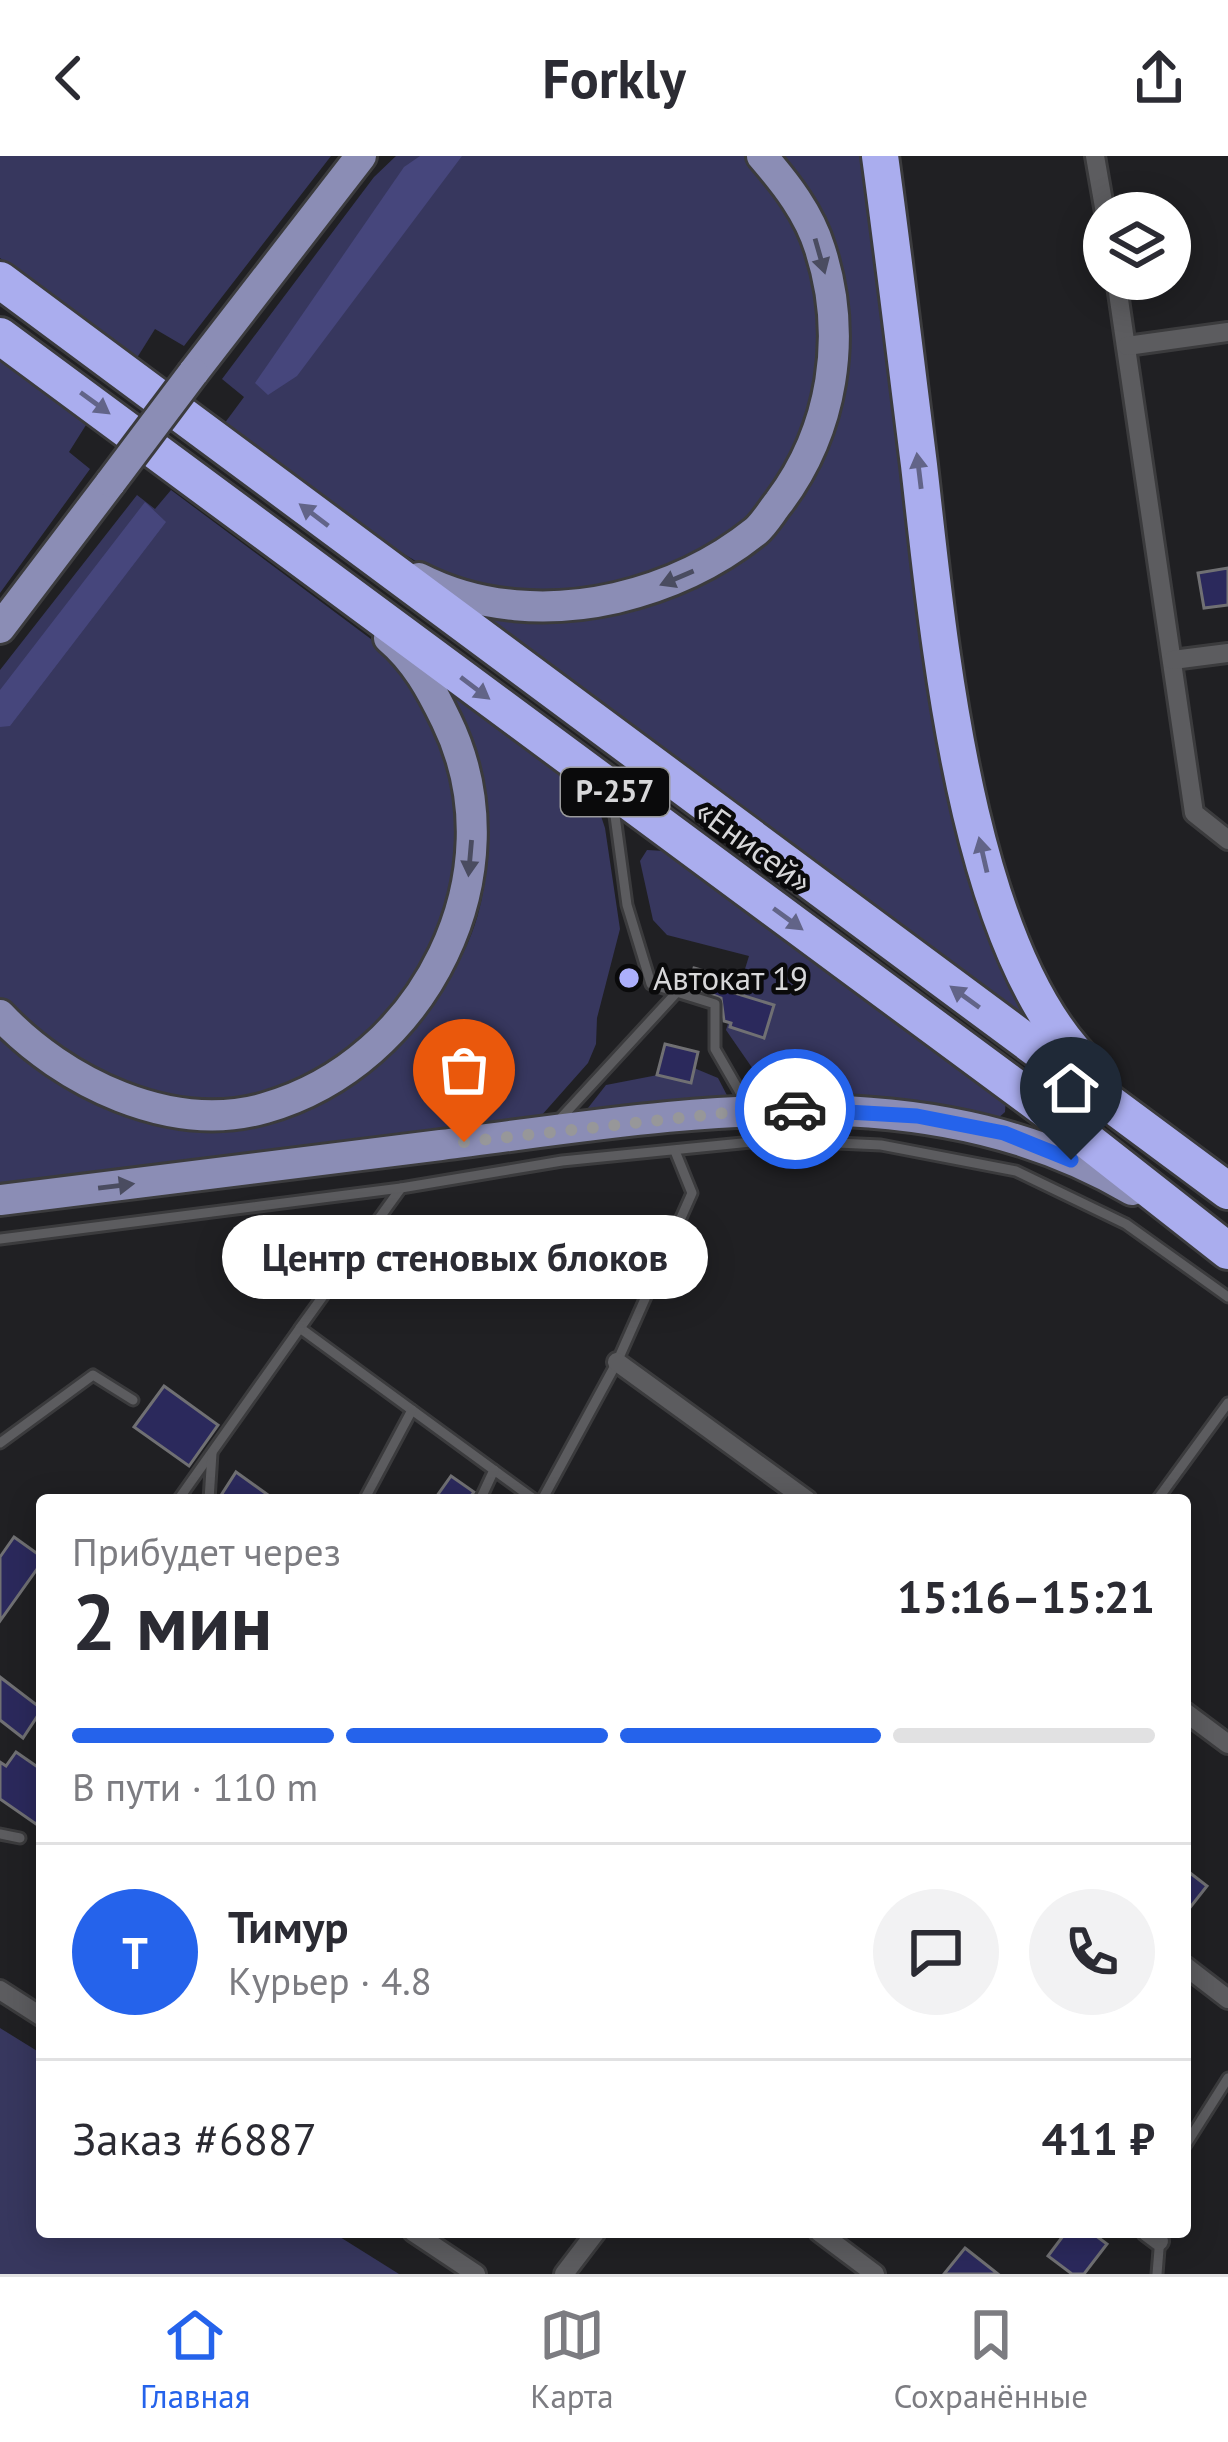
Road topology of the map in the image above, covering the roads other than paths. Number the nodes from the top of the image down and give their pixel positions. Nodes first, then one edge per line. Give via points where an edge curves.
1 (347, 156) edge
2 (361, 156) edge
3 (379, 156) edge
4 (762, 156) edge
5 (880, 156) edge
6 (1095, 156) edge
7 (1101, 192) edge
8 (282, 261) junction
9 (0, 280) edge
10 (1122, 300) edge
11 (1228, 332) edge
12 (0, 336) edge
13 (1136, 345) junction
14 (271, 537) junction
15 (357, 546) junction
16 (47, 566) junction
17 (0, 624) edge
18 (0, 645) edge
19 (1228, 653) edge
20 (1172, 660) junction
21 (575, 762) junction
22 (1228, 840) edge
23 (678, 992) junction
24 (0, 1015) edge
25 (751, 1110) junction
26 (549, 1132) junction
27 (675, 1151) junction
28 (1222, 1186) edge
29 (401, 1188) junction
30 (0, 1200) edge
31 (0, 1239) edge
32 (1216, 1242) edge
33 (1228, 1298) edge
34 (300, 1328) junction
35 (617, 1362) junction
36 (133, 1400) dead end
37 (1228, 1403) edge
38 (412, 1410) junction
39 (0, 1443) edge
40 (212, 1453) junction
41 (494, 1470) junction
42 (182, 1494) edge
43 (209, 1494) edge
44 (367, 1494) edge
45 (483, 1494) edge
46 (529, 1494) edge
47 (541, 1494) edge
48 (799, 1494) edge
49 (1160, 1494) edge
50 (1191, 1716) edge
51 (1228, 1744) edge
52 (0, 1834) edge
53 (20, 1838) dead end
54 (1191, 1971) edge
55 (0, 1990) edge
56 (1228, 1999) edge
57 (36, 2013) edge
58 (1228, 2078) edge
59 (1191, 2137) edge
60 (422, 2238) edge
61 (591, 2238) edge
62 (828, 2238) edge
63 (1156, 2238) edge
64 (476, 2274) edge
65 (564, 2274) edge
66 (875, 2274) edge
67 (1157, 2274) edge

1 - 8 main road
2 - 8 main road
3 - 8 main road
4 -> 15 main road via 793,192 820,248 834,361 823,422 797,478 759,528 706,566 647,591 578,606 449,594
28 -> 5 highway via 1077,1057 1036,995 993,891 941,658
6 - 7 street
8 - 16 main road, bridge
15 -> 9 highway, «Енисей» / Р-257
10 - 13 street
11 - 13 street
12 -> 14 highway, «Енисей» / Р-257
13 - 20 street
14 -> 21 highway, «Енисей» / Р-257
14 -> 24 main road via 408,654 457,742 470,857 457,926 438,969 413,1008 345,1071 260,1110 209,1114 110,1094 64,1071
28 -> 15 highway, «Енисей» / Р-257
16 - 17 main road
16 - 18 main road
19 - 20 street
20 - 22 street via 1194,813
21 - 23 lane via 615,816 627,905 650,984
21 -> 32 highway, «Енисей» / Р-257
23 - 25 lane via 715,1004 715,1049
23 - 26 lane
25 - 26 main road
25 - 32 main road via 917,1116 1004,1133 1104,1174
30 -> 26 main road
27 - 29 lane
27 - 33 lane via 772,1141 881,1145 1016,1171 1126,1224
27 - 35 lane via 692,1193
29 - 31 lane
29 - 34 lane
34 - 38 lane
34 - 40 lane
35 - 47 lane
35 - 48 street
36 - 39 lane via 94,1375
37 - 49 lane
38 - 41 lane
38 - 44 lane
40 - 42 lane
40 - 43 lane
41 - 45 lane
41 - 46 lane
50 - 51 street
52 - 53 lane
54 - 56 street
55 - 57 street
58 - 59 lane
60 - 64 street
61 - 65 street
62 - 66 street
63 - 67 lane

